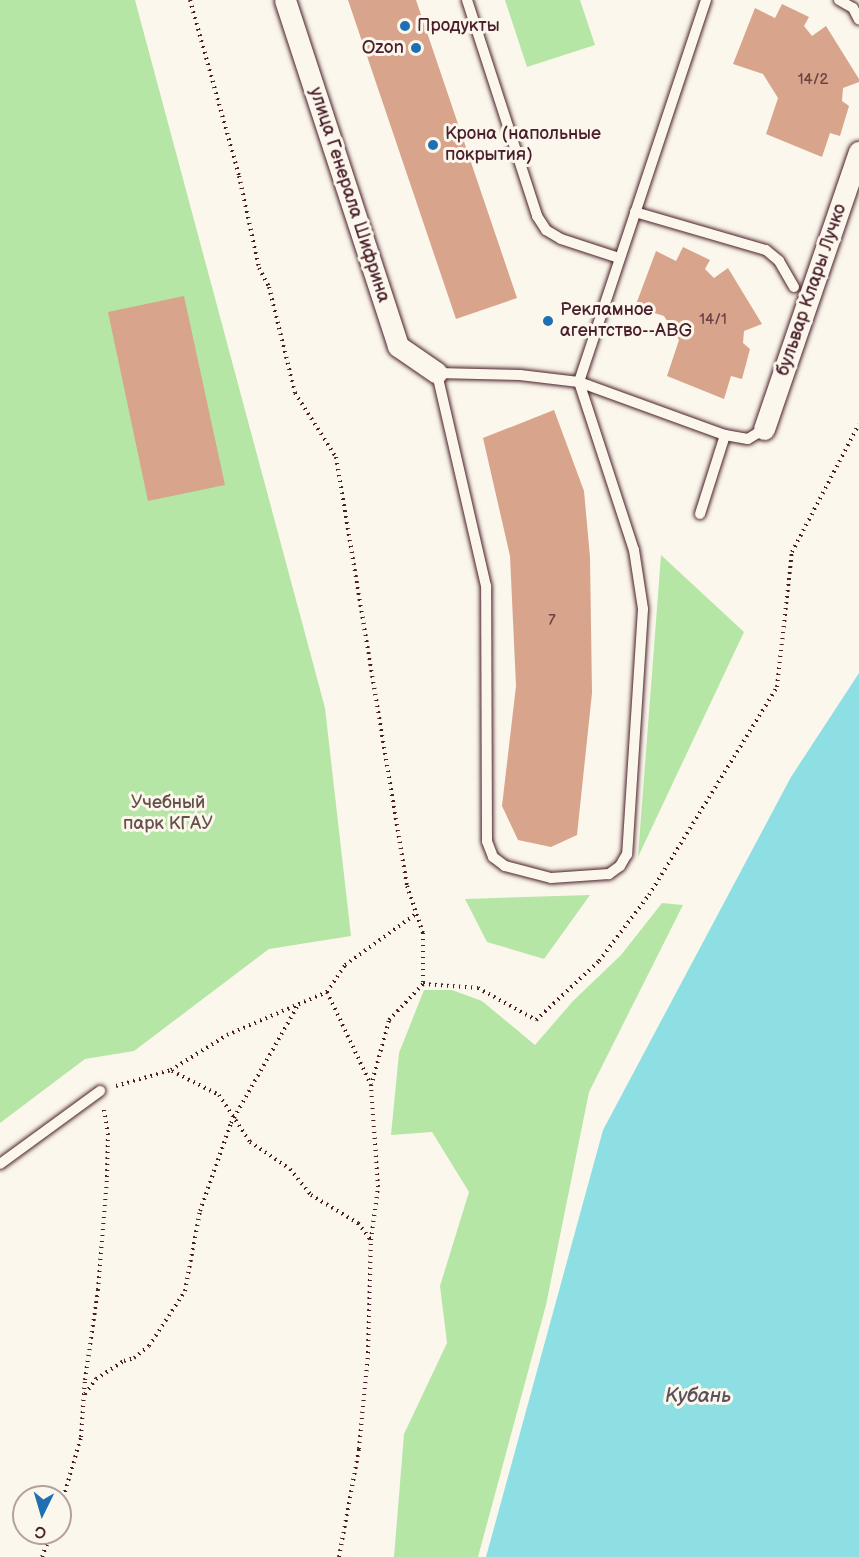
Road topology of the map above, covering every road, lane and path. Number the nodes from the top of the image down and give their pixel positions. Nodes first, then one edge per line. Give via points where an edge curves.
1 (189, 0) edge
2 (285, 0) edge
3 (467, 0) edge
4 (706, 0) edge
5 (839, 0) edge
6 (859, 20) edge
7 (859, 152) edge
8 (635, 212) junction
9 (619, 258) junction
10 (794, 287) dead end
11 (437, 373) junction
12 (579, 382) junction
13 (859, 424) edge
14 (764, 429) joint
15 (725, 435) junction
16 (700, 514) dead end
17 (416, 914) junction
18 (423, 984) junction
19 (327, 992) junction
20 (298, 1004) junction
21 (171, 1070) junction
22 (371, 1086) junction
23 (100, 1091) junction
24 (234, 1116) junction
25 (0, 1164) edge
26 (371, 1240) junction
27 (84, 1396) junction
28 (67, 1485) edge
29 (339, 1557) edge

1 - 17 path via 295,393 336,458 407,886
2 - 11 street, улица Генерала Шифрина via 398,346
3 - 9 lane via 537,216 546,230 561,239
4 - 8 lane
5 - 6 lane via 853,8
7 - 14 street, бульвар Клары Лучко
8 - 9 lane
8 - 10 lane via 766,250 779,261
9 - 12 lane
11 - 12 lane via 520,375
11 - 12 lane via 486,586 487,841 493,857 505,867 552,878 609,874 620,867 627,854 642,621 634,550
12 - 15 lane
13 - 18 path via 792,552 777,687 649,895 599,961 536,1020 478,988
14 - 15 lane via 748,439
15 - 16 lane
17 - 18 path via 423,933
17 - 19 path via 345,964
18 - 22 path via 389,1020
19 - 20 path
19 - 22 path
20 - 21 path via 227,1035
20 - 24 path
21 - 23 path
21 - 24 path via 219,1095
22 - 26 path via 378,1187
23 - 25 lane
23 - 27 path via 108,1135 107,1177
24 - 26 path via 250,1142 290,1169 311,1195 358,1223
24 - 27 path via 200,1210 185,1291 149,1346 96,1379
26 - 29 path via 368,1353 359,1449
27 - 28 path via 81,1437

